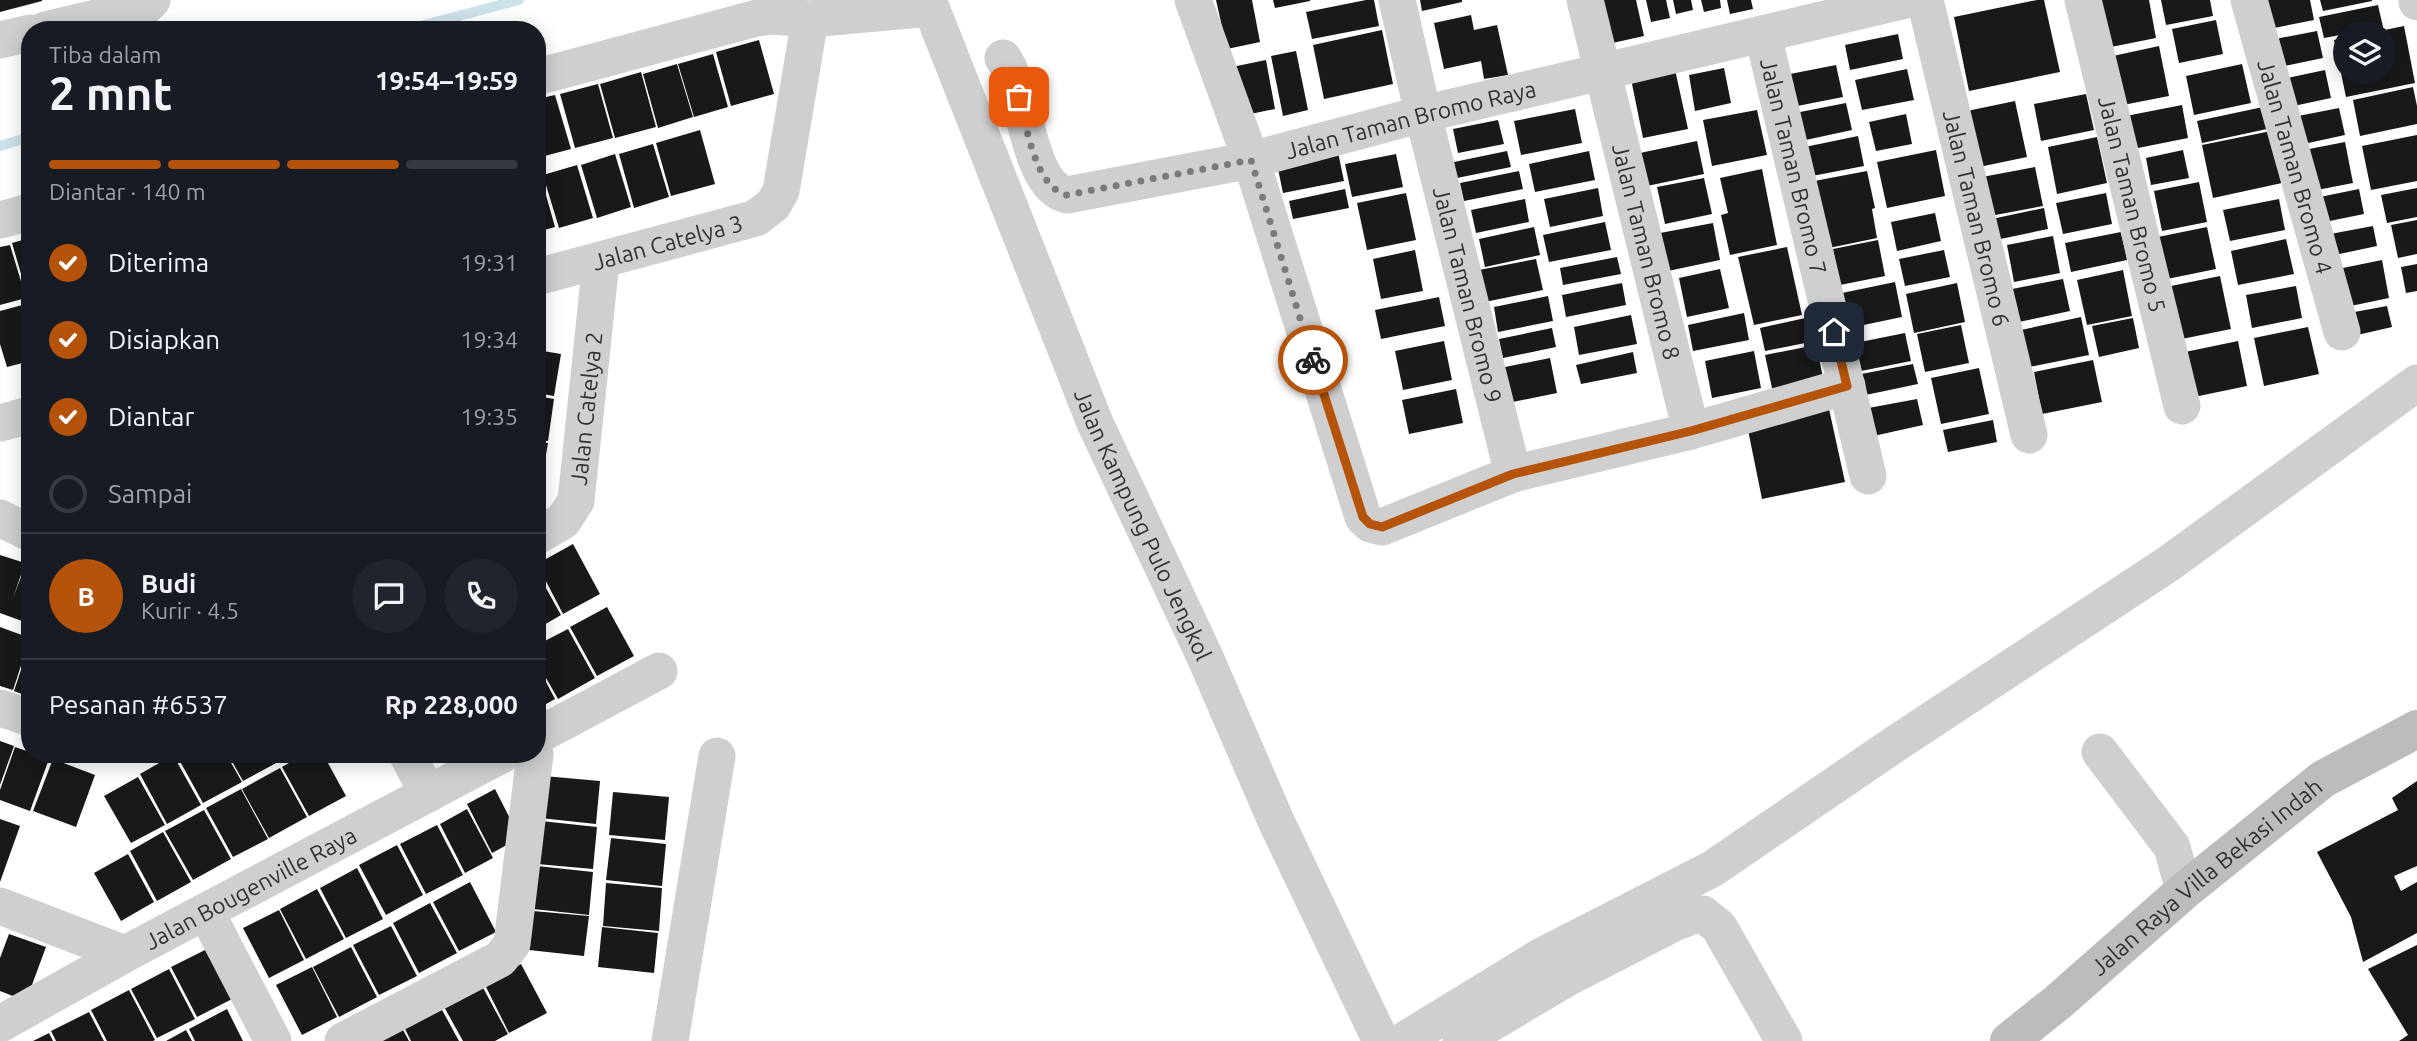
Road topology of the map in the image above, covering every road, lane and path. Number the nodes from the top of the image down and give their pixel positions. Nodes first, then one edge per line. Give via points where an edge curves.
1 (1193, 0) edge
2 (1397, 0) edge
3 (1585, 0) edge
4 (1906, 0) edge
5 (1925, 0) edge
6 (2083, 0) edge
7 (2249, 0) edge
8 (150, 2) edge
9 (930, 4) edge
10 (810, 19) junction
11 (79, 21) edge
12 (1763, 34) junction
13 (21, 35) edge
14 (0, 40) edge
15 (1003, 58) dead end
16 (1604, 72) junction
17 (546, 75) edge
18 (1423, 114) junction
19 (1251, 160) junction
20 (21, 214) edge
21 (0, 220) edge
22 (601, 261) junction
23 (546, 275) edge
24 (2343, 332) dead end
25 (2417, 383) edge
26 (1847, 386) junction
27 (2182, 406) dead end
28 (21, 418) edge
29 (0, 424) edge
30 (1691, 431) junction
31 (2029, 435) dead end
32 (1513, 474) junction
33 (1868, 476) dead end
34 (0, 518) edge
35 (21, 528) edge
36 (546, 531) edge
37 (659, 671) dead end
38 (0, 708) edge
39 (21, 715) edge
40 (2417, 729) edge
41 (546, 732) edge
42 (2100, 752) dead end
43 (717, 756) dead end
44 (412, 763) edge
45 (486, 763) edge
46 (534, 763) edge
47 (428, 794) junction
48 (1712, 869) junction
49 (2184, 891) junction
50 (0, 906) edge
51 (206, 912) junction
52 (1719, 927) junction
53 (125, 954) junction
54 (0, 1024) edge
55 (273, 1041) edge
56 (343, 1041) edge
57 (670, 1041) edge
58 (1381, 1041) edge
59 (1403, 1041) edge
60 (1461, 1041) edge
61 (1784, 1041) edge
62 (2009, 1041) edge

1 - 19 street
2 - 18 street, Jalan Taman Bromo 9
3 - 16 street, Jalan Taman Bromo 8
4 - 12 street, Jalan Taman Bromo Raya
5 - 31 street, Jalan Taman Bromo 6
6 - 27 street, Jalan Taman Bromo 5
7 - 24 street, Jalan Taman Bromo 4
8 - 11 street
9 - 10 street
9 - 58 street, Jalan Kampung Pulo Jengkol via 1095,423
10 - 17 street via 757,18
10 - 22 street, Jalan Catelya 3 via 781,191 773,205 755,218
12 - 16 street, Jalan Taman Bromo Raya
12 - 26 street, Jalan Taman Bromo 7
13 - 14 street
15 - 19 street, Jalan Taman Bromo Raya via 1013,75 1037,162 1048,184 1060,193
16 - 18 street, Jalan Taman Bromo Raya
16 - 30 street, Jalan Taman Bromo 8
18 - 19 street, Jalan Taman Bromo Raya
18 - 32 street, Jalan Taman Bromo 9
19 - 32 street via 1363,517 1377,527
20 - 21 street
22 - 23 street, Jalan Catelya 3
22 - 36 street, Jalan Catelya 2 via 576,501 563,521
25 - 48 street via 2168,564
26 - 30 street
26 - 33 street, Jalan Taman Bromo 7
28 - 29 street
30 - 32 street
34 - 35 street
37 - 41 street
38 - 39 street
40 - 49 main road, Jalan Raya Villa Bekasi Indah via 2323,779
42 - 49 street via 2172,847
43 - 57 street
44 - 47 street
45 - 47 street, Jalan Bougenville Raya
46 - 56 street via 512,944 499,958
47 - 51 street, Jalan Bougenville Raya
48 - 52 street via 1718,886
48 - 59 street via 1540,957
49 - 62 main road, Jalan Raya Villa Bekasi Indah
50 - 53 street
51 - 53 street, Jalan Bougenville Raya
51 - 55 street
52 - 60 street via 1703,914 1674,923 1567,978
52 - 61 street
53 - 54 street, Jalan Bougenville Raya

